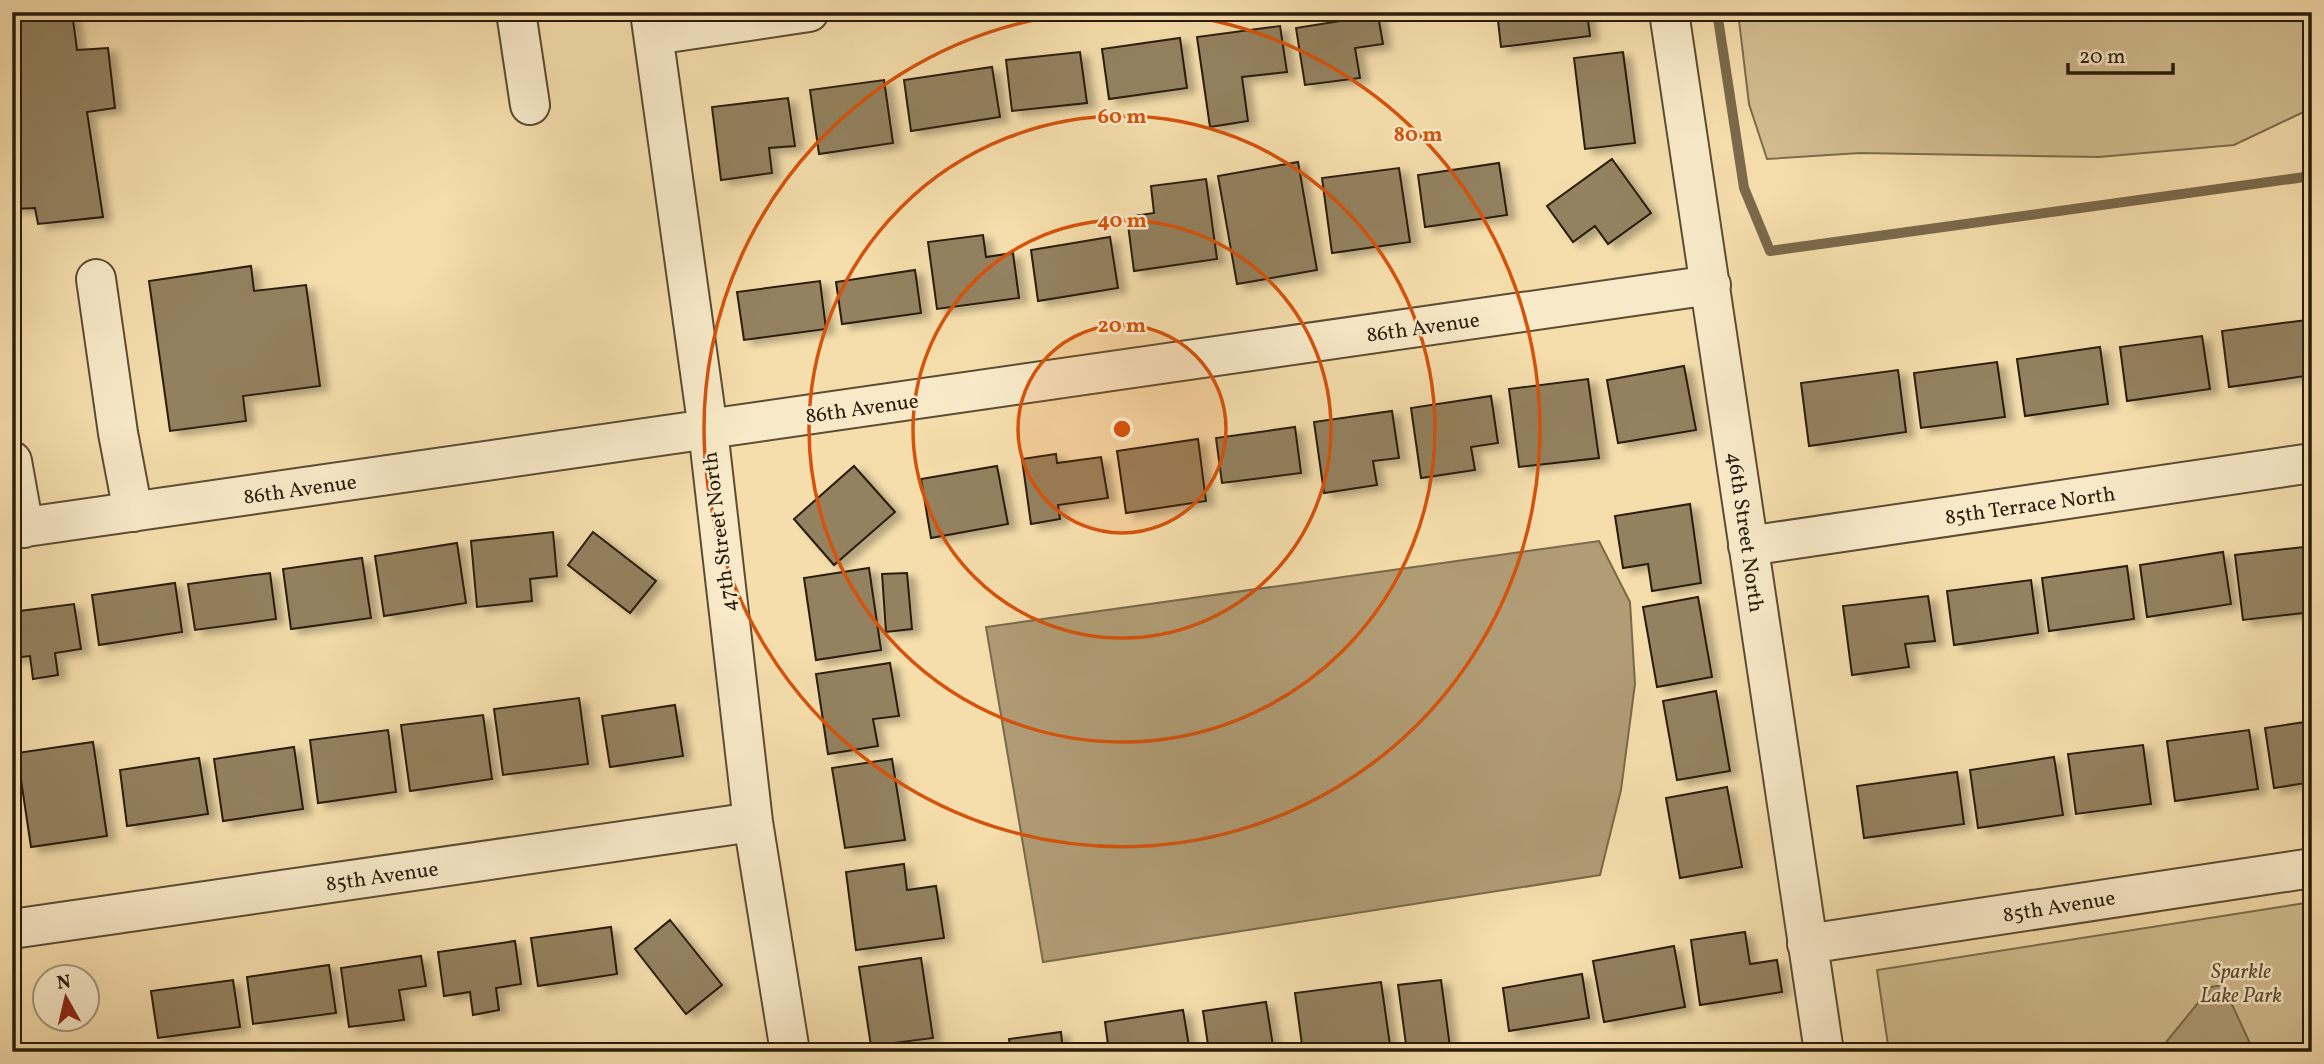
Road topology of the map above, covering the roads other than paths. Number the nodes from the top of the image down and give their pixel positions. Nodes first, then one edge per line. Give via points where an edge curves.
1 (516, 12) edge
2 (808, 12) edge
3 (1669, 12) edge
4 (652, 24) edge
5 (530, 105) dead end
6 (96, 279) dead end
7 (1710, 285) junction
8 (708, 430) junction
9 (12, 461) edge
10 (2312, 463) edge
11 (133, 512) junction
12 (18, 529) edge
13 (1748, 546) junction
14 (753, 822) junction
15 (2312, 868) edge
16 (12, 929) edge
17 (1807, 944) junction
18 (790, 1052) edge
19 (1824, 1052) edge

1 - 5 street
2 - 4 street
3 - 7 street, 46th Street North
4 - 8 street, 47th Street North
6 - 11 street
7 - 8 street, 86th Avenue
7 - 13 street, 46th Street North
8 - 11 street, 86th Avenue
8 - 14 street, 47th Street North
9 - 12 street
10 - 13 street, 85th Terrace North
11 - 12 street, 86th Avenue
13 - 17 street, 46th Street North
14 - 16 street, 85th Avenue
14 - 18 street, 47th Street North
15 - 17 street, 85th Avenue
17 - 19 street, 46th Street North

